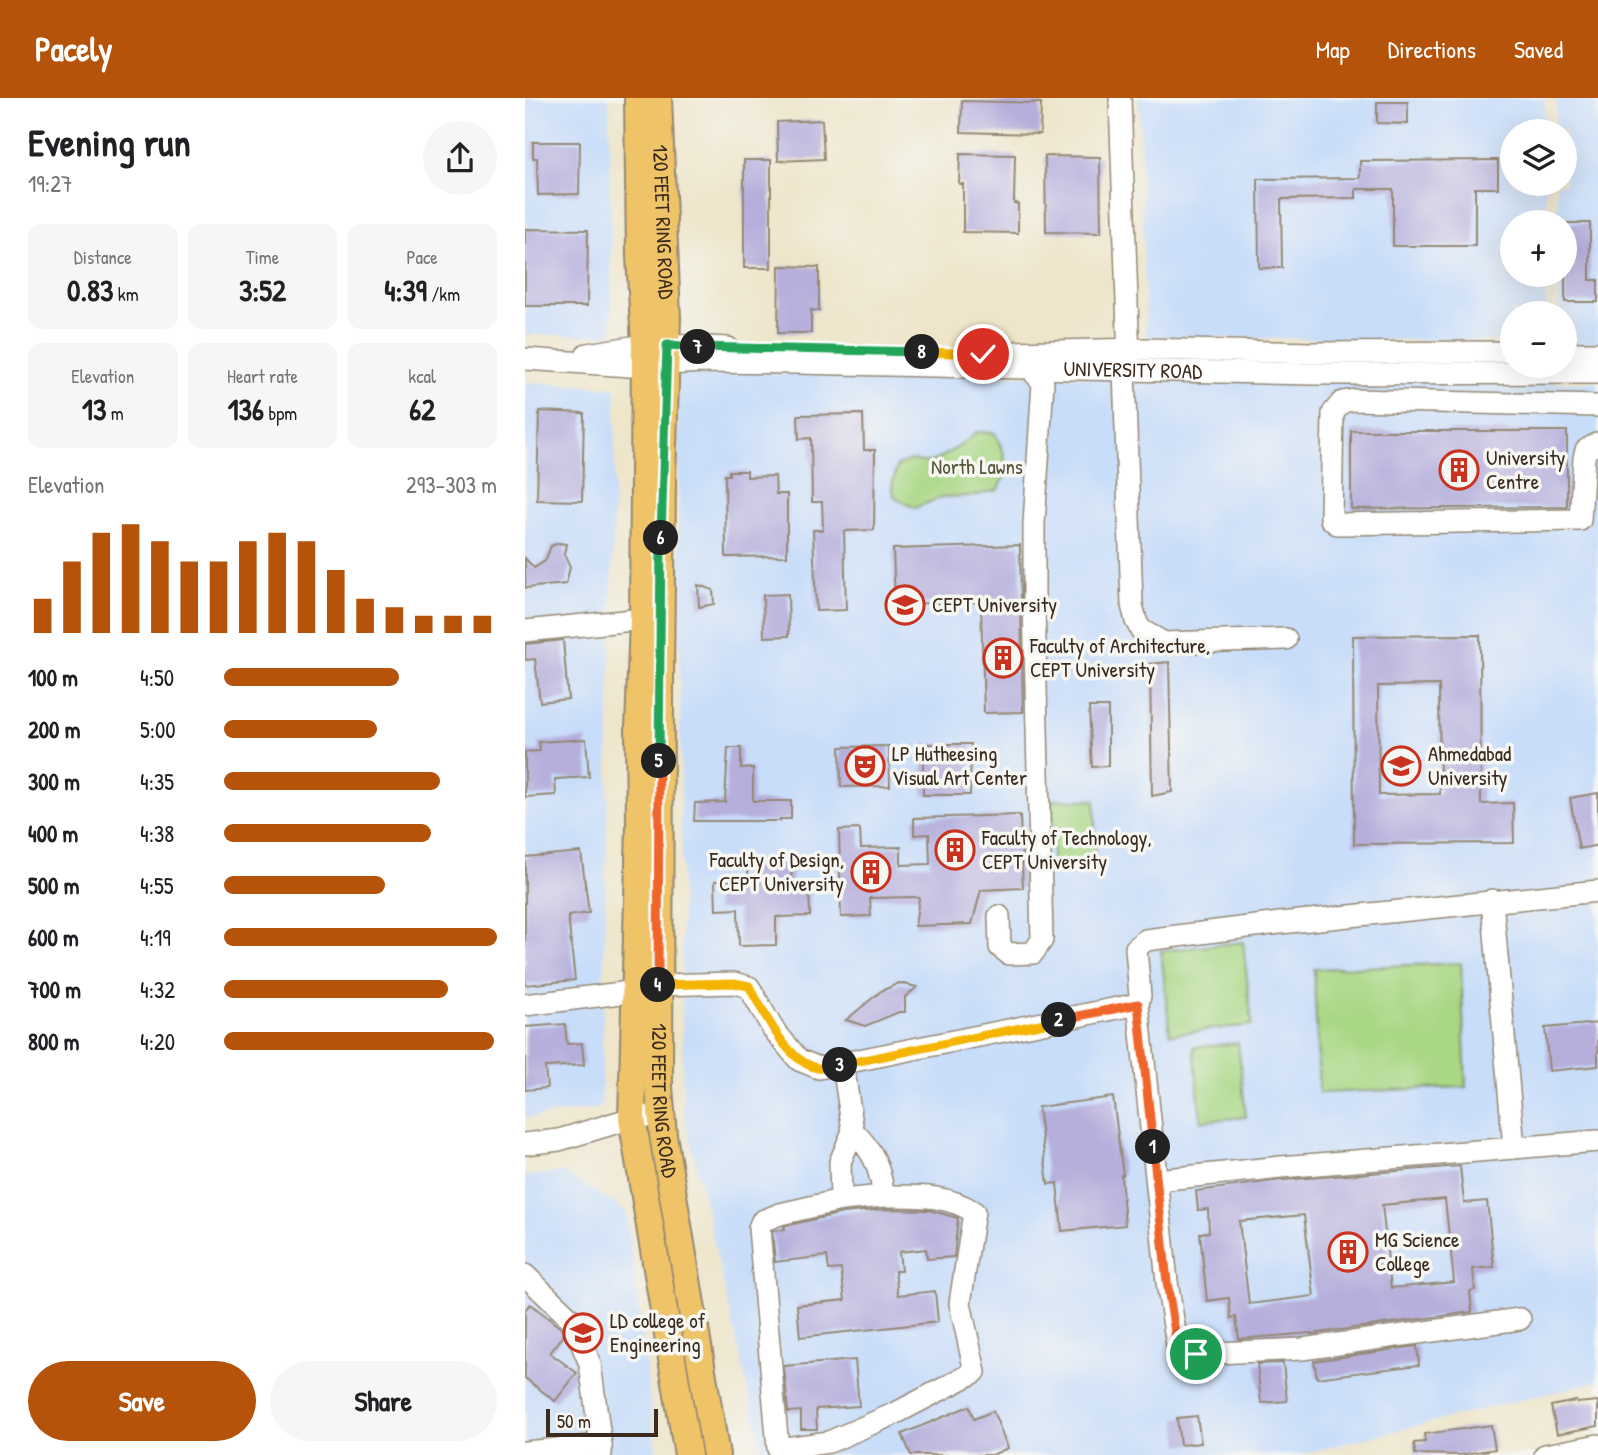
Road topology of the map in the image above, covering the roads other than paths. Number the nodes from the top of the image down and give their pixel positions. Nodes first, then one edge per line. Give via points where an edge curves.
1 (638, 98) edge
2 (658, 98) edge
3 (1120, 98) edge
4 (1500, 352) edge
5 (1577, 353) edge
6 (1598, 353) edge
7 (656, 355) junction
8 (525, 359) edge
9 (1127, 363) junction
10 (1035, 369) junction
11 (1598, 373) edge
12 (1598, 406) edge
13 (1598, 443) edge
14 (643, 620) junction
15 (525, 631) edge
16 (1286, 639) dead end
17 (1598, 891) edge
18 (1493, 900) junction
19 (999, 916) dead end
20 (648, 988) junction
21 (1138, 1004) junction
22 (525, 1005) edge
23 (843, 1065) junction
24 (661, 1115) junction
25 (632, 1118) junction
26 (853, 1131) junction
27 (1598, 1141) edge
28 (525, 1144) edge
29 (1514, 1148) junction
30 (1157, 1180) junction
31 (884, 1196) junction
32 (841, 1200) junction
33 (525, 1275) edge
34 (1520, 1319) dead end
35 (1598, 1445) edge
36 (601, 1450) edge
37 (525, 1452) edge
38 (688, 1455) edge
39 (716, 1455) edge
40 (1544, 1455) edge

1 - 7 main road, 120 FEET RING ROAD via 640,256
2 - 7 main road, 120 FEET RING ROAD
3 - 9 street
4 - 9 street, UNIVERSITY ROAD via 1311,353
5 - 6 street
7 - 8 street
7 - 9 street, UNIVERSITY ROAD via 983,354
7 - 10 street, UNIVERSITY ROAD via 714,362
7 - 14 main road, 120 FEET RING ROAD
7 - 20 main road, 120 FEET RING ROAD via 662,479
9 - 10 street, UNIVERSITY ROAD
9 - 11 street, UNIVERSITY ROAD via 1314,374
9 - 16 street via 1130,561 1136,621 1149,636 1164,643
10 - 19 street via 1043,382 1034,524 1042,940 1033,953 1009,954 1000,947
12 - 13 street via 1342,402 1333,413 1331,519 1337,524 1580,520 1584,458
14 - 15 street
14 - 20 main road, 120 FEET RING ROAD via 640,825
17 - 18 street
18 - 21 street via 1146,940 1136,948
18 - 29 street
20 - 22 street
20 - 23 street via 749,986 773,1029 799,1060 820,1068
20 - 24 main road, 120 FEET RING ROAD
20 - 25 main road, 120 FEET RING ROAD
21 - 23 street
21 - 30 street
23 - 26 street
24 - 25 street
24 - 39 main road, 120 FEET RING ROAD
25 - 28 street via 559,1140
25 - 38 main road, 120 FEET RING ROAD
26 - 31 street via 879,1166
26 - 32 street via 840,1162
27 - 29 street
29 - 30 street
30 - 34 street via 1178,1351 1210,1354 1301,1349
31 - 32 street
31 - 32 street via 959,1202 974,1212 960,1303 975,1372 829,1442 778,1449 759,1227 762,1221 780,1214
33 - 36 street via 572,1320 590,1364
35 - 40 street
36 - 37 street

